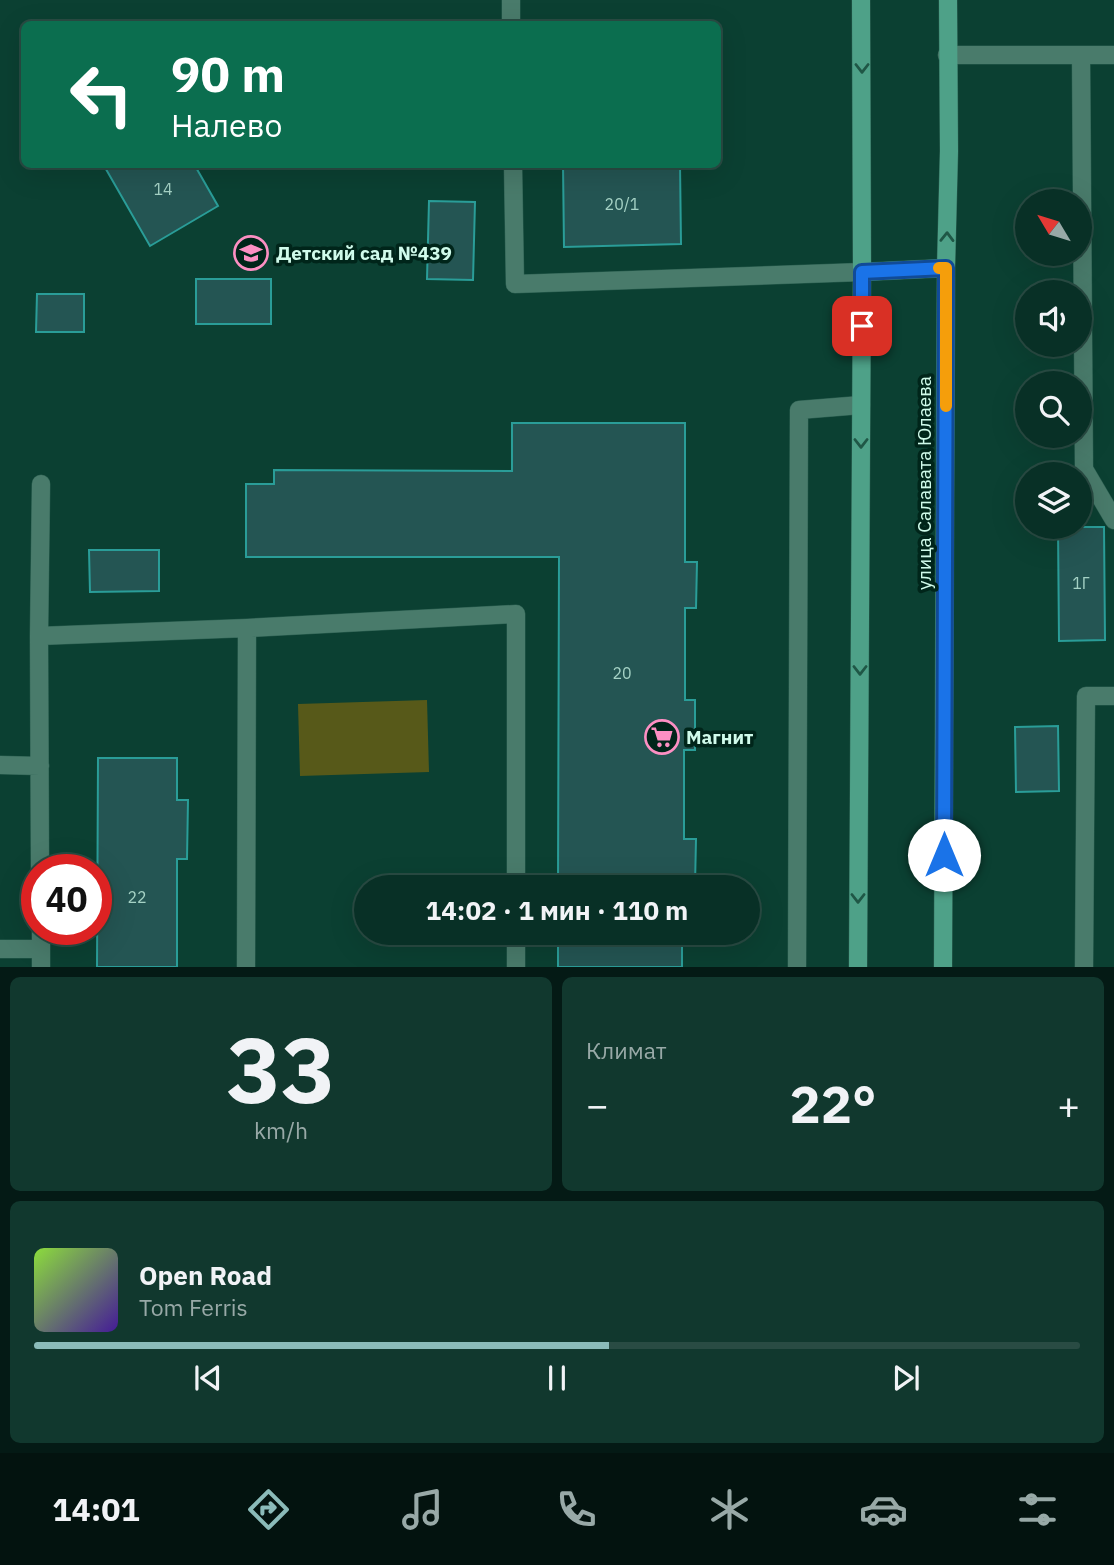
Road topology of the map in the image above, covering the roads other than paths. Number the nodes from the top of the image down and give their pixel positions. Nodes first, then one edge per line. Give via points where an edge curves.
1 (510, 0) edge
2 (861, 0) edge
3 (948, 0) edge
4 (511, 21) edge
5 (947, 55) junction
6 (1081, 55) junction
7 (1114, 55) edge
8 (513, 168) edge
9 (946, 268) junction
10 (862, 272) junction
11 (862, 405) junction
12 (41, 484) dead end
13 (1114, 520) edge
14 (247, 628) junction
15 (39, 636) junction
16 (1114, 696) edge
17 (0, 765) edge
18 (40, 766) junction
19 (40, 854) edge
20 (516, 875) edge
21 (516, 945) edge
22 (0, 949) edge
23 (41, 958) edge
24 (246, 967) edge
25 (516, 967) edge
26 (797, 967) edge
27 (858, 967) edge
28 (943, 967) edge
29 (1084, 967) edge

1 - 4 lane
2 -> 10 street
3 - 5 street, улица Салавата Юлаева
5 - 6 lane
9 -> 5 street, улица Салавата Юлаева
6 - 7 lane
6 - 13 lane via 1084,469
8 - 10 lane via 515,284
9 - 10 street
9 - 28 street, улица Салавата Юлаева
10 - 11 street
11 - 26 lane via 799,410
11 -> 27 street
12 - 15 lane
14 - 15 lane
14 - 20 lane via 516,614
14 - 24 lane
15 - 18 lane
16 - 29 lane via 1086,696
17 - 18 lane
18 - 19 lane
21 - 25 lane
22 - 23 lane

